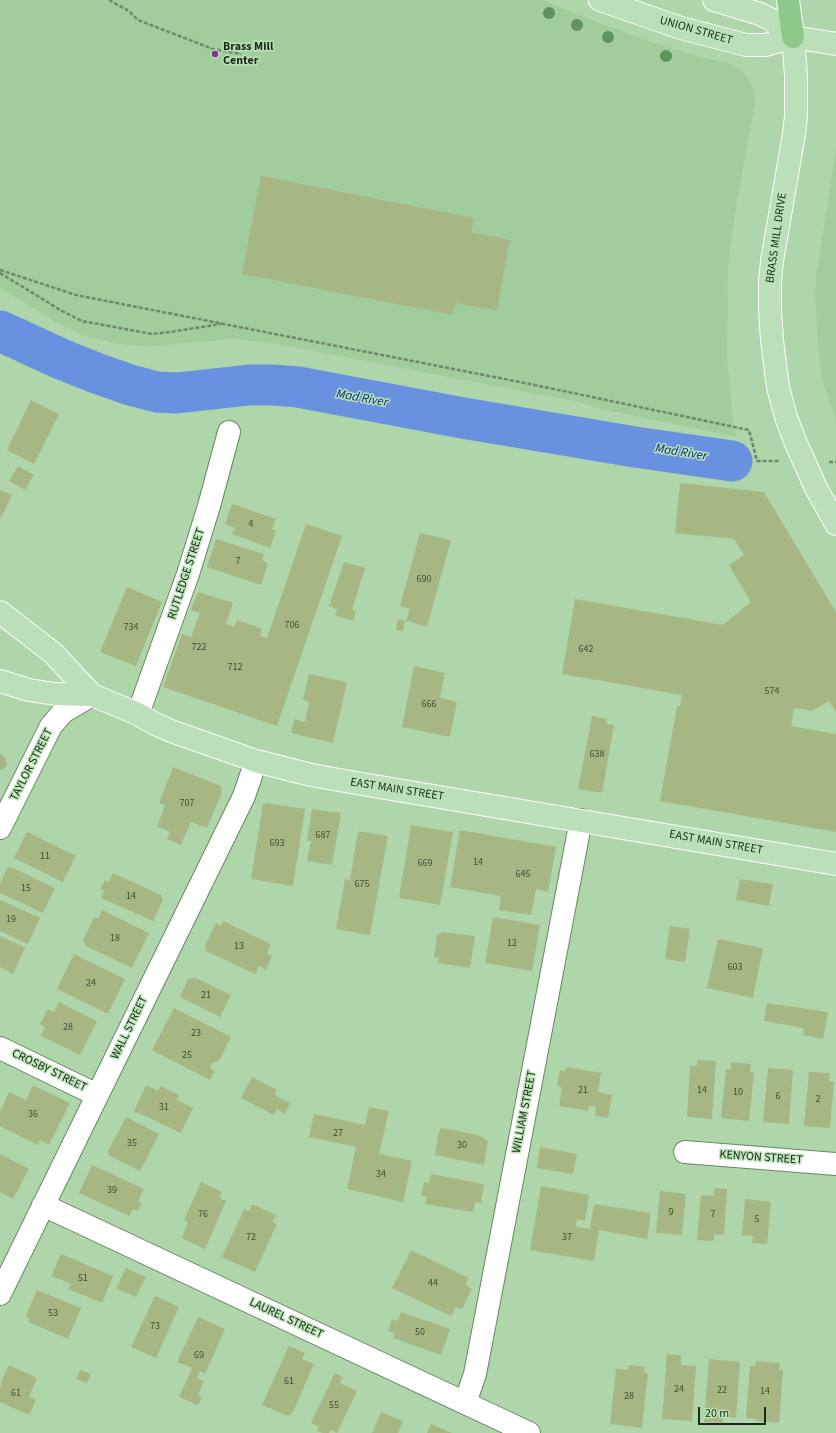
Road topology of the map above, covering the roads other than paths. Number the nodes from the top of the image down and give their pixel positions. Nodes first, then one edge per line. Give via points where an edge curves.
1 (600, 0) edge
2 (714, 0) edge
3 (788, 0) edge
4 (793, 37) junction
5 (836, 44) edge
6 (229, 432) dead end
7 (836, 524) edge
8 (0, 612) edge
9 (0, 681) edge
10 (92, 695) junction
11 (138, 714) junction
12 (256, 761) junction
13 (581, 820) junction
14 (0, 828) edge
15 (836, 864) edge
16 (0, 1048) edge
17 (97, 1095) junction
18 (685, 1152) dead end
19 (836, 1164) edge
20 (43, 1205) junction
21 (0, 1294) edge
22 (465, 1403) junction
23 (529, 1433) edge

1 - 4 main road, UNION STREET via 681,28 746,45 766,45
2 - 4 main road, UNION STREET via 766,17
3 - 4 highway
4 - 5 main road, UNION STREET
4 - 7 main road, BRASS MILL DRIVE via 796,116 772,261 772,340 778,387 786,417 816,488
6 - 11 street, RUTLEDGE STREET via 188,574
8 - 10 main road, EAST MAIN STREET via 53,653
9 - 10 main road via 29,690 55,694
10 - 11 main road, EAST MAIN STREET
10 - 14 street, TAYLOR STREET via 63,712 51,726
11 - 12 main road, EAST MAIN STREET via 171,731
12 - 13 main road, EAST MAIN STREET via 311,775
12 - 17 street, WALL STREET via 244,796
13 - 15 main road, EAST MAIN STREET
13 - 22 street, WILLIAM STREET via 476,1374
16 - 17 street, CROSBY STREET
17 - 20 street, WALL STREET
18 - 19 street, KENYON STREET
20 - 21 street, WALL STREET
20 - 22 street, LAUREL STREET
22 - 23 street, LAUREL STREET

